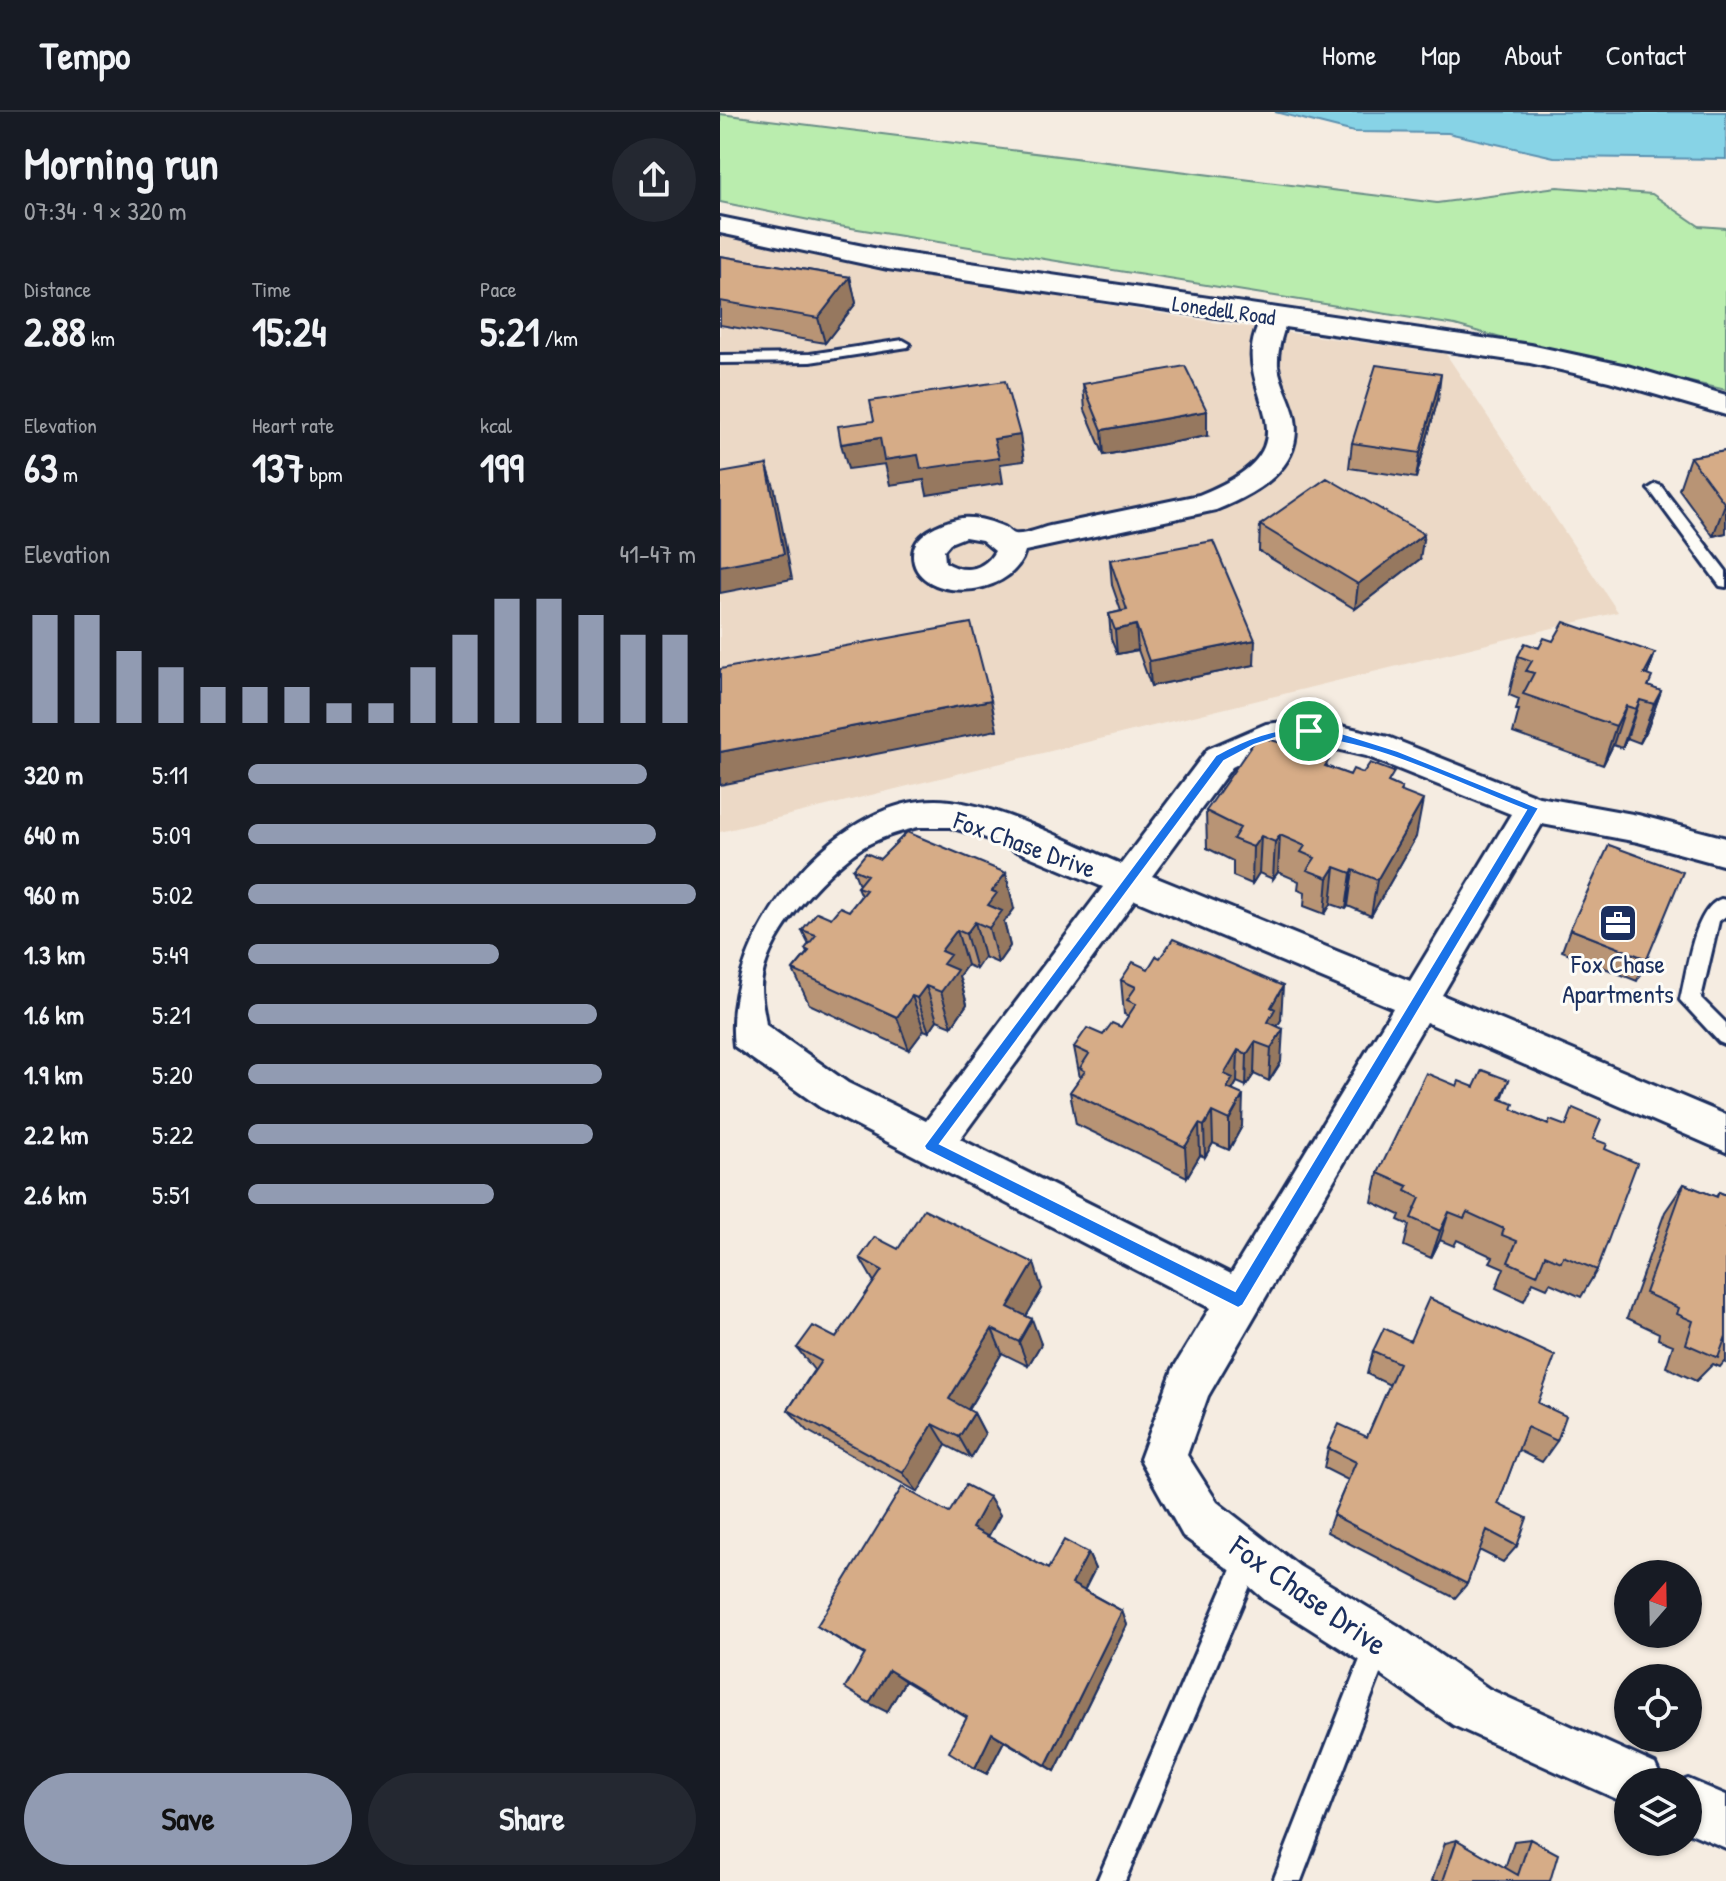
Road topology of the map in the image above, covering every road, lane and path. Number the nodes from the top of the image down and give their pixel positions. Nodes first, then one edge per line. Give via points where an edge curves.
1 (720, 225) edge
2 (1275, 317) junction
3 (903, 344) dead end
4 (720, 359) edge
5 (1726, 405) edge
6 (1656, 489) dead end
7 (1007, 545) dead end
8 (1726, 582) edge
9 (1533, 808) junction
10 (1726, 852) edge
11 (1127, 882) junction
12 (1726, 908) edge
13 (1417, 1001) junction
14 (1726, 1036) edge
15 (1726, 1134) edge
16 (931, 1146) junction
17 (1238, 1300) junction
18 (1250, 1555) junction
19 (1379, 1643) junction
20 (1614, 1772) edge
21 (1702, 1811) edge
22 (1726, 1822) edge
23 (1111, 1881) edge
24 (1287, 1881) edge

1 - 2 street, Lonedell Road via 888,260
2 - 5 street, Lonedell Road via 1552,358
2 - 7 street via 1265,364 1283,431 1270,465 1254,480 1206,503
3 - 4 lane via 810,358
6 - 8 lane
9 - 10 street, Fox Chase Drive
9 - 11 street, Fox Chase Drive via 1338,736 1281,732 1220,758
9 - 13 street, Fox Chase Drive
11 - 13 street, Fox Chase Drive
11 - 16 street, Fox Chase Drive
11 - 16 street, Fox Chase Drive via 990,825 950,814 918,814 863,829 788,894 753,943 742,987 748,1034 834,1095
12 - 14 lane via 1710,917 1690,1000
13 - 15 street, Fox Chase Drive
13 - 17 street, Fox Chase Drive
16 - 17 street, Fox Chase Drive
17 - 18 street, Fox Chase Drive via 1189,1385 1163,1459 1200,1519
18 - 19 street, Fox Chase Drive via 1282,1583
18 - 23 lane
19 - 20 street, Fox Chase Drive via 1471,1707
19 - 24 lane
21 - 22 street

